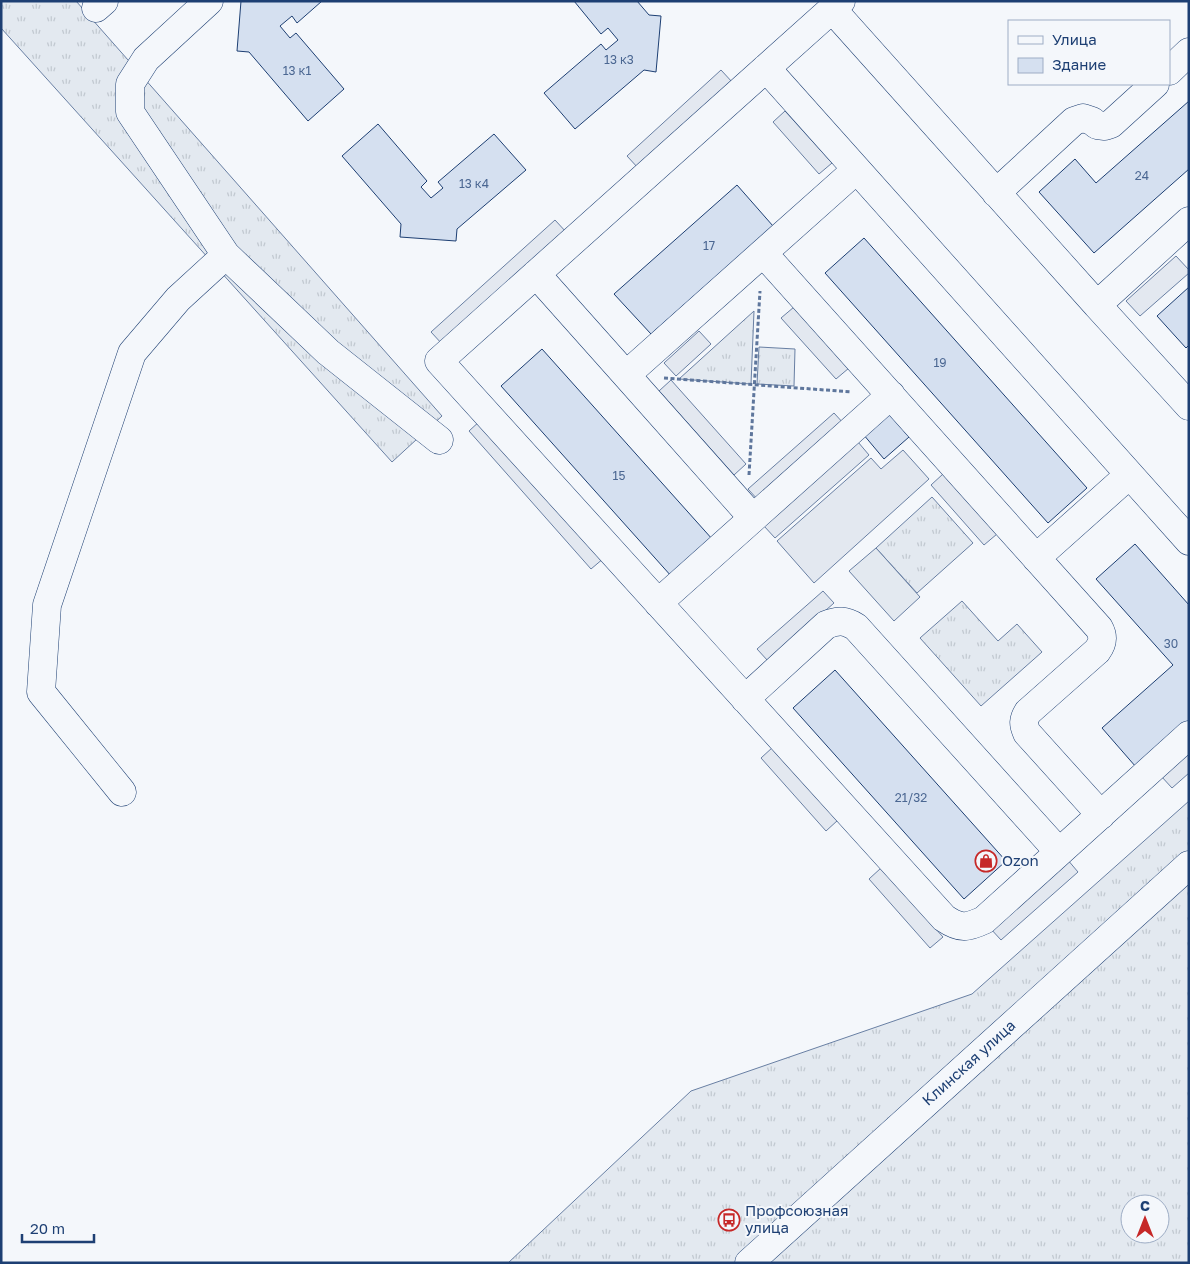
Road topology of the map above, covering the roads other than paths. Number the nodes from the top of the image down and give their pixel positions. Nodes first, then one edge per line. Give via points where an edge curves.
1 (209, 1) edge
2 (836, 5) edge
3 (1189, 52) edge
4 (766, 68) junction
5 (1170, 70) edge
6 (1154, 85) edge
7 (856, 170) junction
8 (996, 193) junction
9 (1187, 226) edge
10 (763, 253) junction
11 (226, 255) junction
12 (536, 274) junction
13 (1097, 305) junction
14 (626, 375) junction
15 (891, 395) junction
16 (1189, 406) edge
17 (439, 440) dead end
18 (1129, 475) junction
19 (750, 514) junction
20 (1189, 542) edge
21 (1036, 558) junction
22 (658, 603) junction
23 (745, 699) junction
24 (1189, 735) edge
25 (122, 792) dead end
26 (1101, 815) junction
27 (1060, 852) junction
28 (1189, 865) edge
29 (749, 1263) edge

1 - 11 street via 146,58 130,84 130,112
2 - 4 street
2 - 8 street
3 - 5 street
4 - 7 street
4 - 12 street
6 - 8 street via 1112,124 1096,125 1083,118 1074,121
7 - 10 street
7 - 18 street
8 - 13 street
9 - 13 street
10 - 14 street
10 - 15 street
11 - 17 street via 328,352
11 - 25 street via 178,299 132,353 46,605 41,692
12 - 14 street
12 - 22 street via 438,361
13 - 16 street
14 - 19 street
15 - 19 street
15 - 21 street
18 - 20 street
18 - 21 street
19 - 22 street
21 - 26 street via 1103,635 1102,644 1096,651 1028,712 1023,726
22 - 23 street
23 - 27 street via 954,926 970,927 984,920
23 - 27 street via 826,626 835,621 846,621 856,627
24 - 26 street
26 - 27 street
28 - 29 street, Клинская улица

